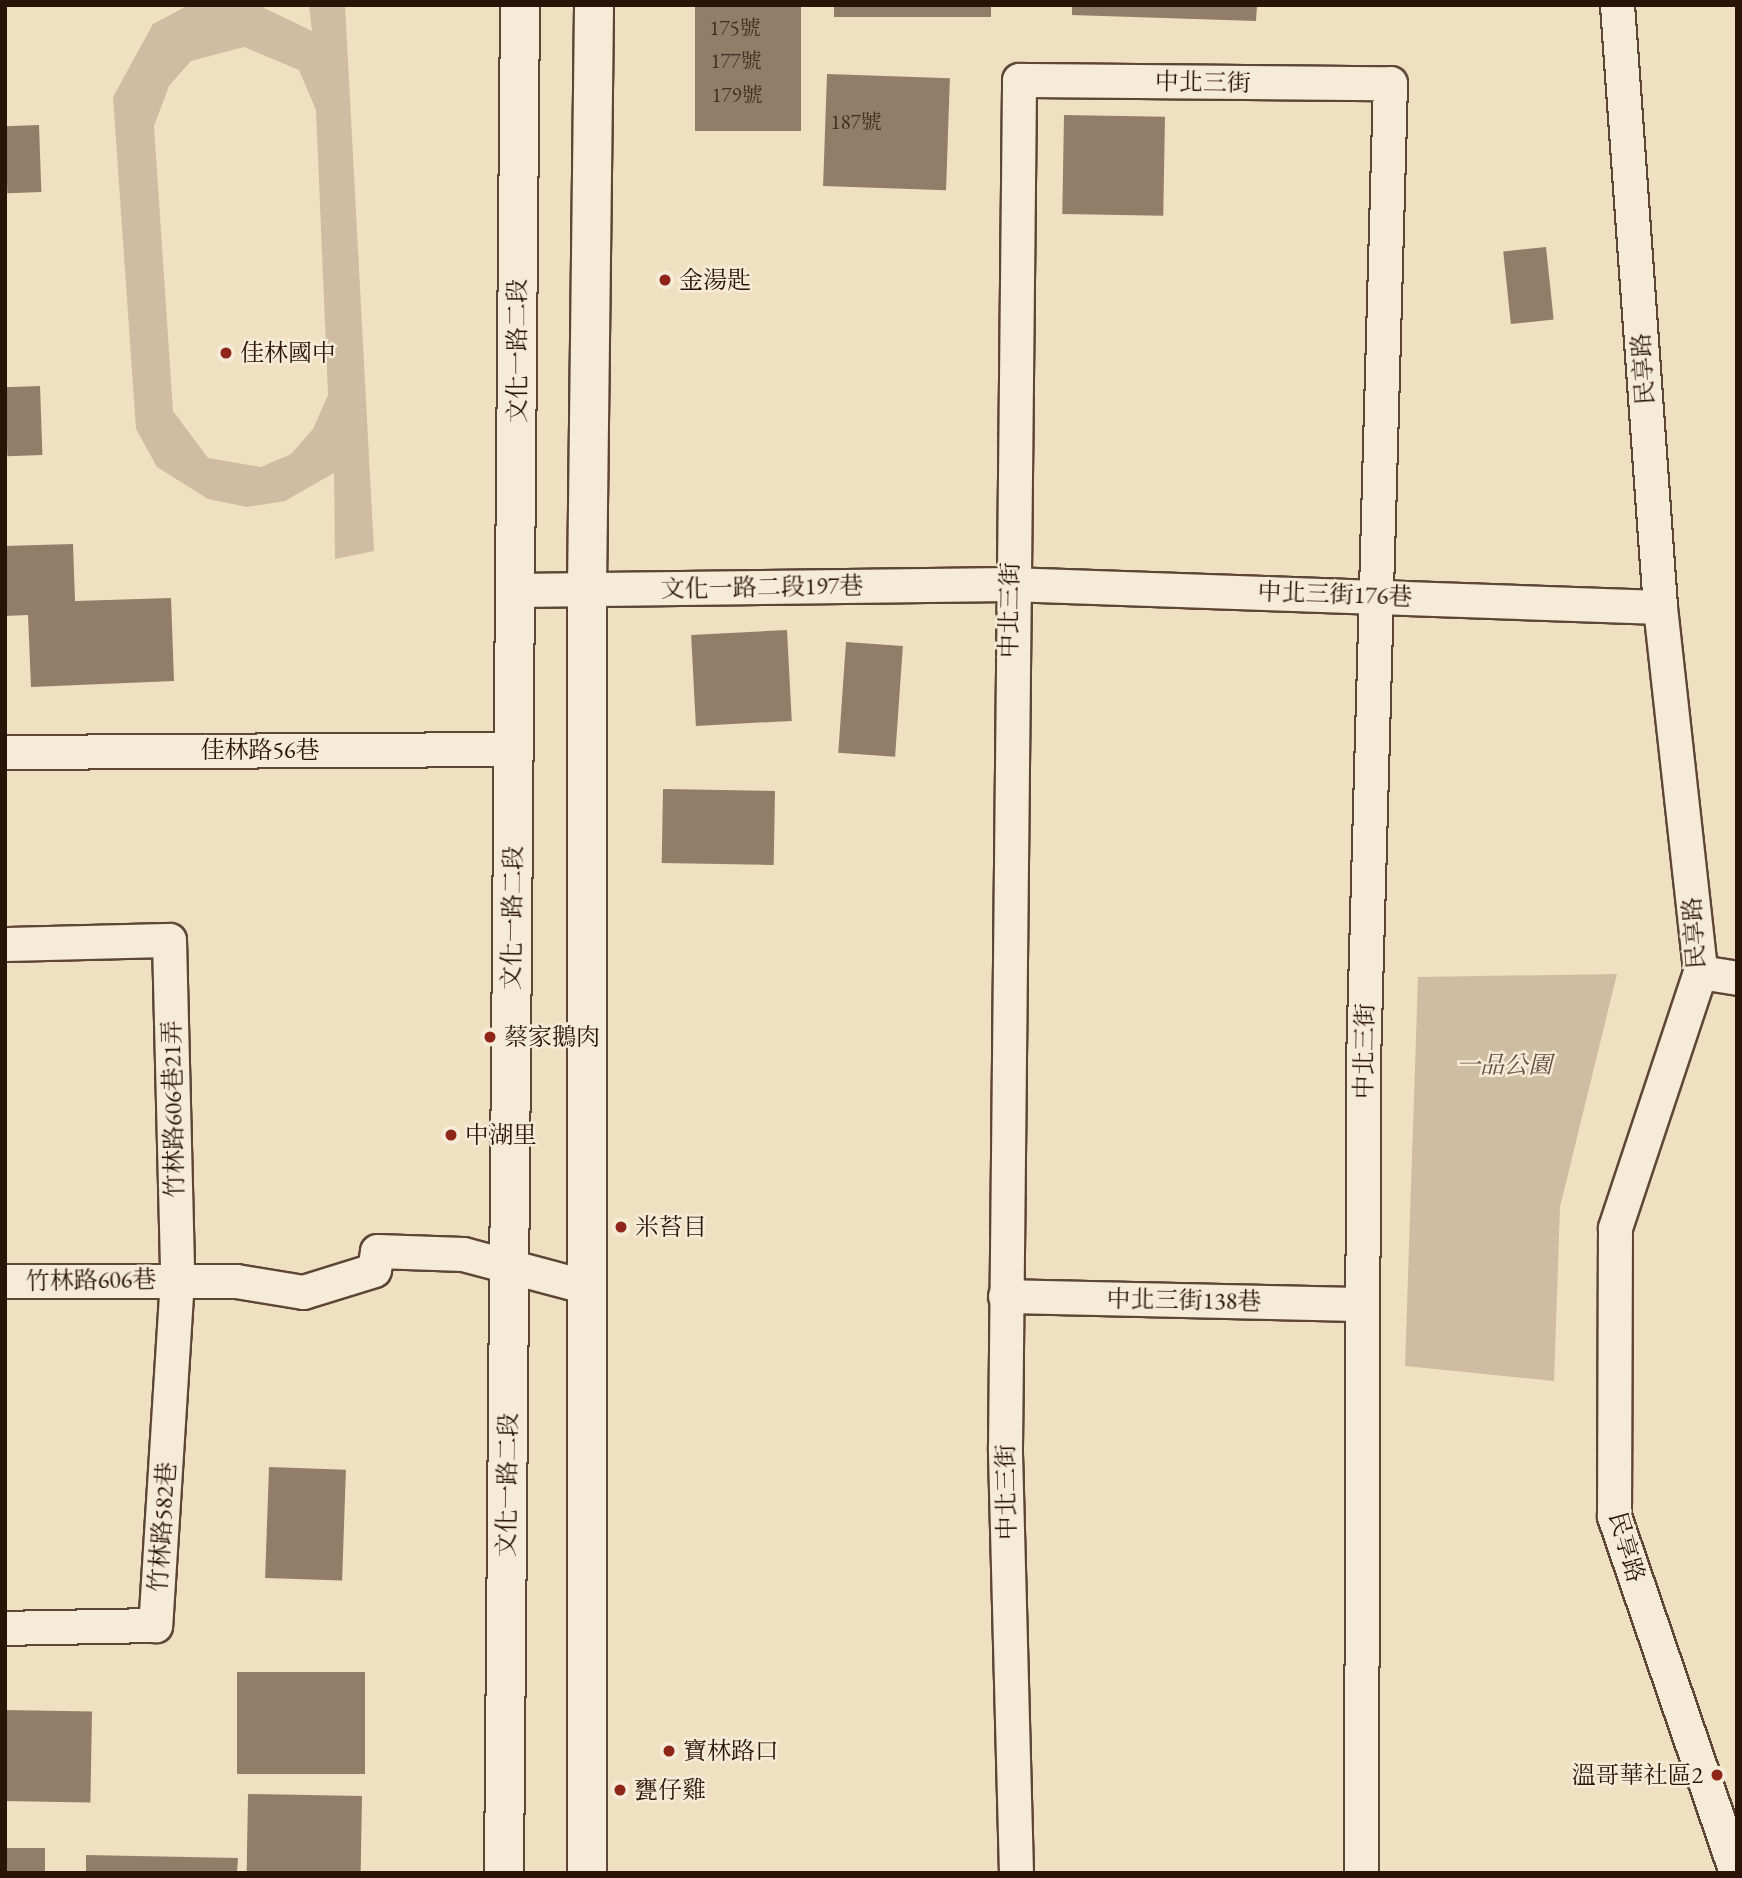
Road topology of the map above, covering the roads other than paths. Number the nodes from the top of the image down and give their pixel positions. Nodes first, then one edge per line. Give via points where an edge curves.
1 (520, 5) edge
2 (594, 5) edge
3 (1617, 5) edge
4 (1009, 584) junction
5 (587, 589) junction
6 (515, 590) junction
7 (1375, 594) junction
8 (1660, 607) junction
9 (514, 749) junction
10 (5, 752) edge
11 (5, 944) edge
12 (1700, 972) junction
13 (1737, 978) edge
14 (509, 1265) junction
15 (177, 1279) junction
16 (5, 1281) edge
17 (587, 1287) junction
18 (1005, 1296) junction
19 (1362, 1304) junction
20 (5, 1628) edge
21 (504, 1873) edge
22 (587, 1873) edge
23 (1016, 1873) edge
24 (1361, 1873) edge
25 (1736, 1873) edge

1 - 6 main road, 文化一路二段
2 - 5 main road
3 - 8 street, 民享路
4 - 5 street, 文化一路二段197巷
4 - 7 street, 中北三街176巷
4 - 7 street, 中北三街 via 1019,80 1390,83
4 - 18 street, 中北三街
5 - 6 street, 文化一路二段197巷
5 - 17 main road
6 - 9 main road, 文化一路二段
7 - 8 street, 中北三街176巷
7 - 19 street, 中北三街
8 - 12 street, 民享路
9 - 10 street, 佳林路56巷
9 - 14 main road, 文化一路二段
11 - 15 street, 竹林路606巷21弄 via 169,940
12 - 13 street
12 - 25 street, 民享路 via 1615,1228 1614,1516
14 - 15 street, 竹林路606巷 via 463,1254 377,1251 374,1270 303,1292
14 - 17 street
14 - 21 main road, 文化一路二段
15 - 16 street, 竹林路606巷
15 - 20 street, 竹林路582巷 via 156,1625
17 - 22 main road
18 - 19 street, 中北三街138巷
18 - 23 street, 中北三街
19 - 24 street, 中北三街

